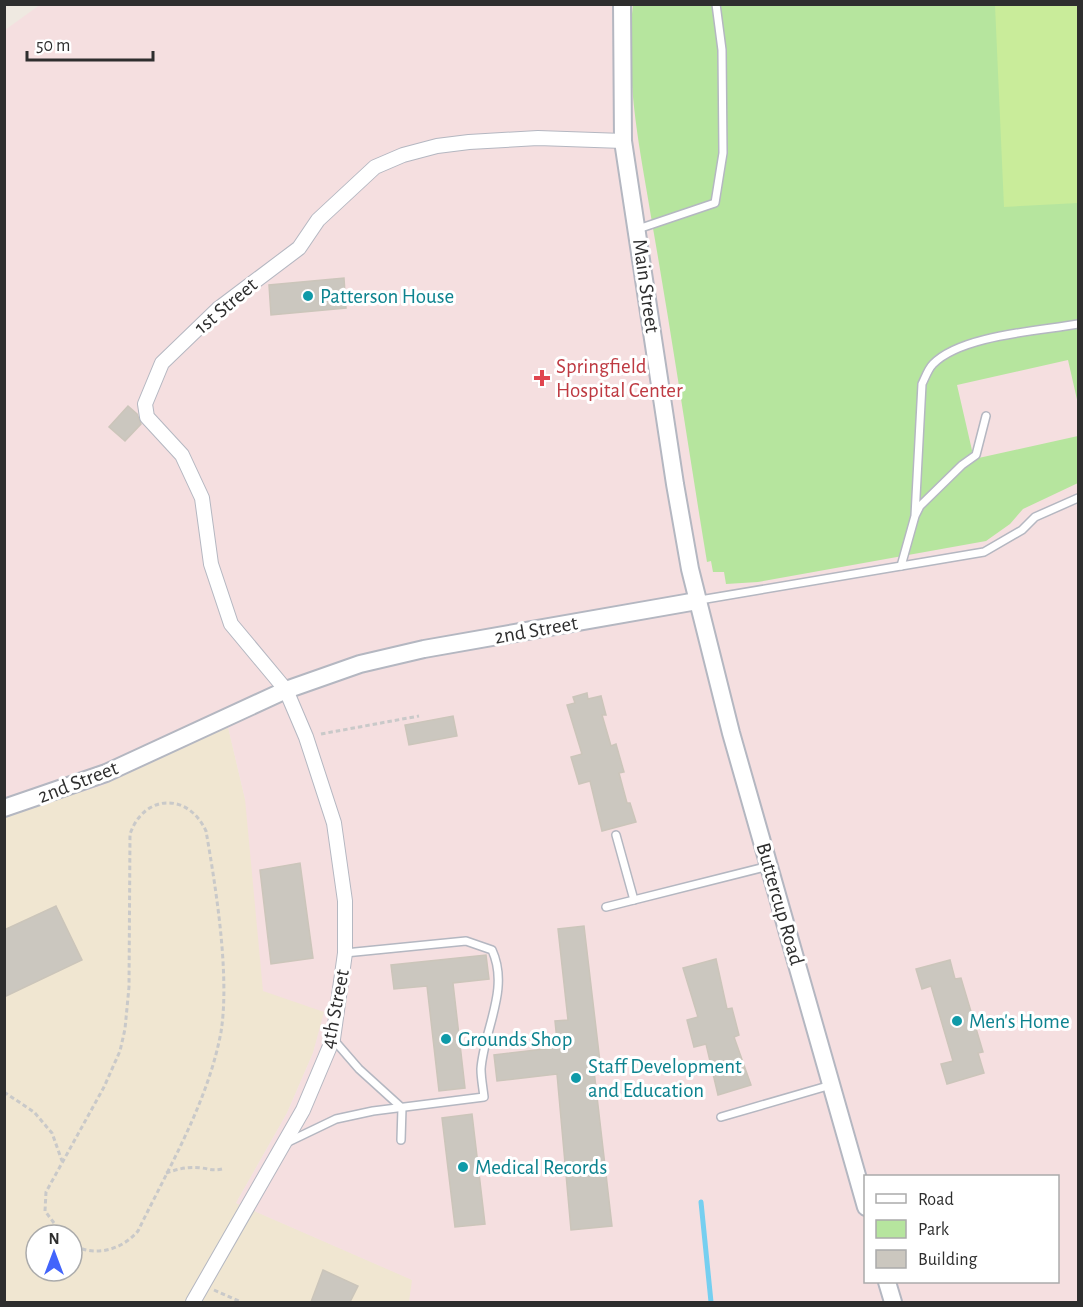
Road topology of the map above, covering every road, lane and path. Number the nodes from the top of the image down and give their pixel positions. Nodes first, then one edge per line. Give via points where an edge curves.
1 (622, 4) edge
2 (716, 4) edge
3 (623, 141) junction
4 (638, 229) junction
5 (1078, 324) edge
6 (986, 416) dead end
7 (1078, 498) edge
8 (915, 516) junction
9 (901, 566) junction
10 (697, 601) junction
11 (286, 690) junction
12 (419, 716) dead end
13 (306, 737) junction
14 (4, 808) edge
15 (616, 835) dead end
16 (769, 866) junction
17 (634, 900) junction
18 (606, 907) dead end
19 (345, 953) junction
20 (333, 1040) junction
21 (831, 1085) junction
22 (4, 1092) edge
23 (402, 1108) junction
24 (721, 1117) dead end
25 (401, 1140) dead end
26 (283, 1144) junction
27 (62, 1161) junction
28 (222, 1169) dead end
29 (166, 1173) junction
30 (864, 1200) edge
31 (54, 1223) edge
32 (84, 1248) edge
33 (887, 1283) edge
34 (202, 1285) junction
35 (193, 1302) edge
36 (241, 1302) edge
37 (892, 1302) edge

1 - 3 street, Main Street
2 - 4 lane via 722,50 723,153 715,203
3 - 4 street, Main Street
3 - 11 street, 1st Street via 538,138 468,142 403,155 375,167 318,220 299,248 218,309 162,363 145,404 147,417 182,455 202,498 211,564 231,624
4 - 10 street, Main Street via 675,484
5 - 8 lane via 974,344 950,352 932,365 922,384
6 - 8 lane via 976,455 920,506
7 - 9 lane, 2nd Street via 1035,517 1022,530 984,552
8 - 9 lane
9 - 10 lane, 2nd Street
10 - 11 street, 2nd Street via 424,649 360,664
10 - 16 street, Buttercup Road
11 - 13 street, 4th Street
11 - 14 street, 2nd Street via 106,773
12 - 13 path
13 - 19 street, 4th Street via 324,784 342,864
15 - 17 lane
16 - 17 lane
16 - 21 street, Buttercup Road
17 - 18 lane
19 - 20 street, 4th Street
19 - 23 lane via 466,941 492,950 498,963 500,980 481,1070 484,1097
20 - 23 lane via 359,1070
20 - 26 street, 4th Street via 303,1110
21 - 24 lane
21 - 30 street, Buttercup Road
22 - 27 path via 34,1112 52,1133
23 - 25 lane
23 - 26 lane via 336,1119
26 - 34 street, 4th Street
27 - 29 path via 104,1086 125,1029 130,834 140,813 153,805 173,803 192,810 206,831 225,980 221,1032 213,1064
27 - 31 path via 45,1192 45,1211
28 - 29 path via 183,1167
29 - 32 path via 129,1242 109,1250
33 - 37 street
34 - 35 street, 4th Street
34 - 36 path

